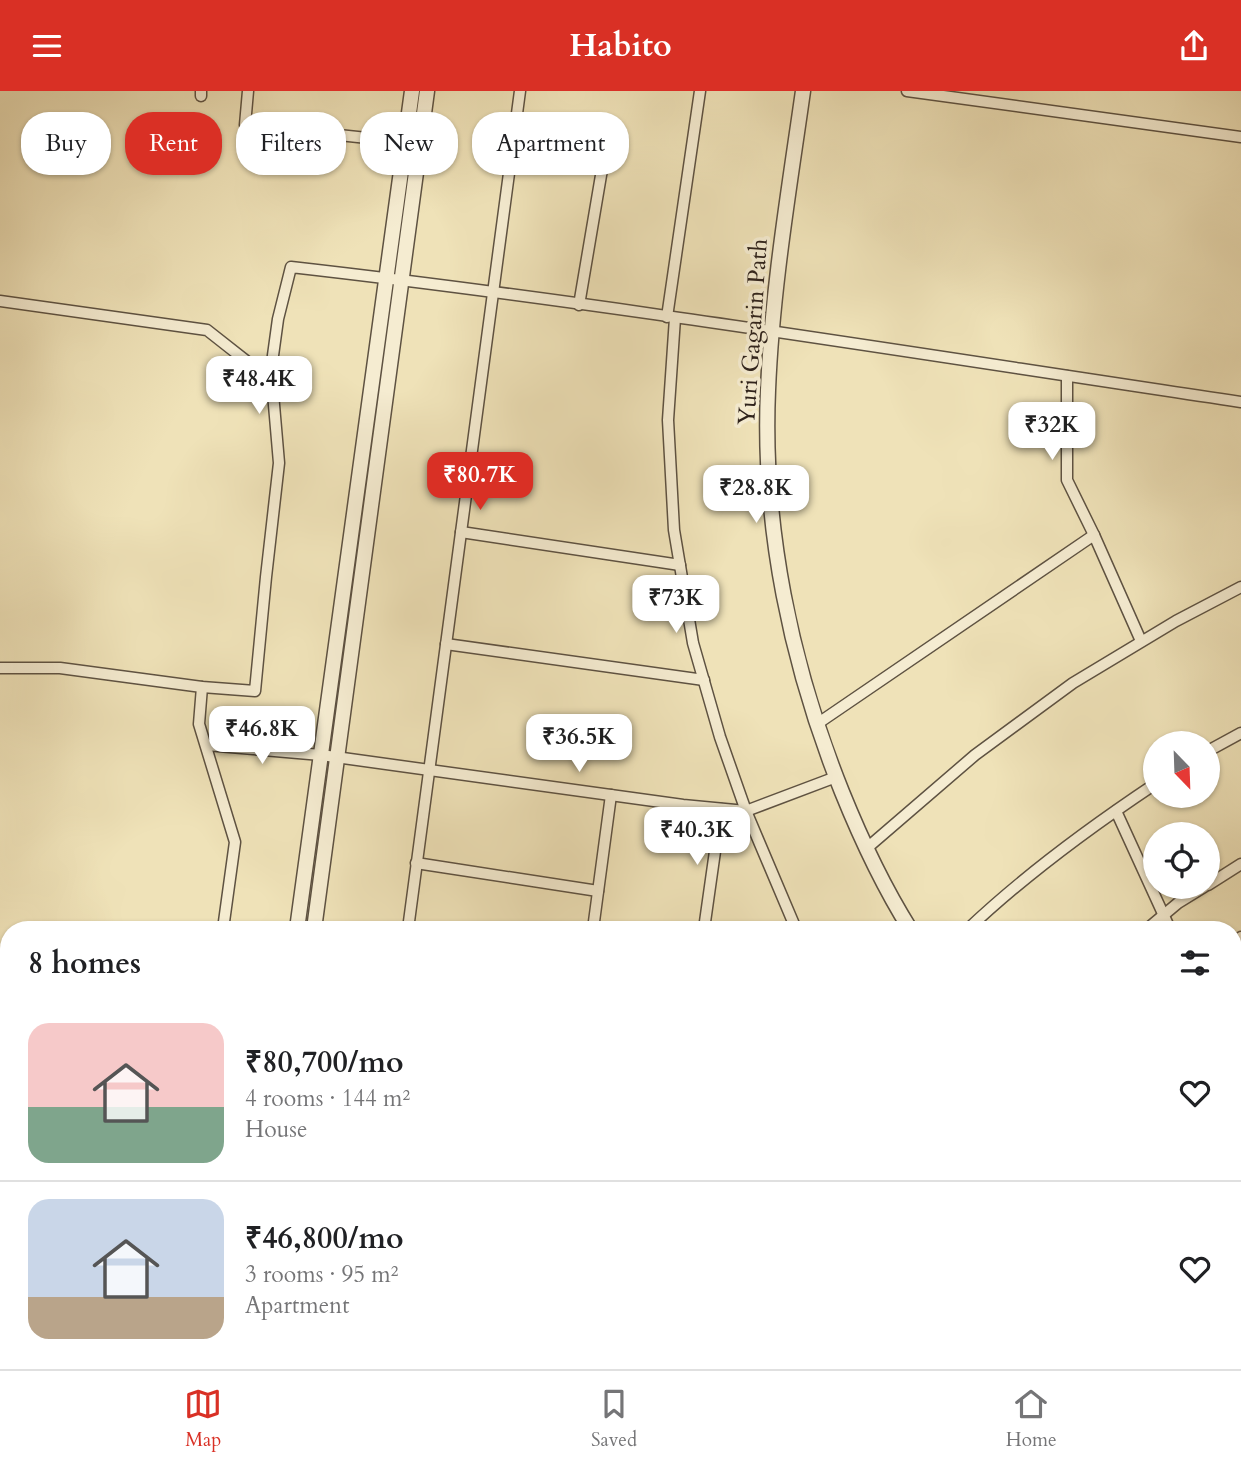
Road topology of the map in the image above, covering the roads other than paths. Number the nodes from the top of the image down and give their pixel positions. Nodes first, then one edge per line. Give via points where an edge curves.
1 (248, 91) edge
2 (412, 91) edge
3 (428, 91) edge
4 (520, 91) edge
5 (700, 91) edge
6 (803, 91) edge
7 (907, 91) edge
8 (409, 112) edge
9 (360, 137) edge
10 (1241, 137) edge
11 (402, 175) edge
12 (601, 175) edge
13 (394, 279) junction
14 (493, 293) junction
15 (0, 301) edge
16 (579, 305) junction
17 (671, 317) junction
18 (771, 331) junction
19 (271, 370) junction
20 (1067, 376) junction
21 (1241, 402) edge
22 (461, 532) junction
23 (1094, 535) junction
24 (680, 565) junction
25 (1241, 587) edge
26 (1141, 641) junction
27 (446, 645) junction
28 (0, 669) edge
29 (704, 680) junction
30 (202, 687) junction
31 (817, 724) junction
32 (1241, 733) edge
33 (1220, 744) edge
34 (206, 745) junction
35 (321, 755) junction
36 (337, 757) junction
37 (429, 770) junction
38 (836, 777) junction
39 (1143, 792) edge
40 (611, 795) junction
41 (722, 809) junction
42 (746, 811) junction
43 (1116, 811) junction
44 (867, 848) junction
45 (416, 863) junction
46 (1241, 864) edge
47 (1220, 877) edge
48 (598, 891) junction
49 (1185, 899) edge
50 (1164, 915) junction
51 (224, 921) edge
52 (298, 921) edge
53 (315, 921) edge
54 (409, 921) edge
55 (594, 921) edge
56 (705, 921) edge
57 (793, 921) edge
58 (905, 921) edge
59 (976, 921) edge
60 (1157, 921) edge
61 (1167, 921) edge

1 - 9 street via 246,125
2 - 8 street
3 - 13 street
4 - 14 street
5 - 17 street
6 - 18 street, Yuri Gagarin Path
7 - 10 street
11 - 13 street
12 - 16 street
13 - 14 street
13 - 19 street via 291,267
13 - 35 street
13 - 36 street
14 - 16 street
14 - 22 street
15 - 19 street via 207,331 254,367
16 - 17 street
17 - 18 street
17 - 24 street via 668,419
18 - 20 street
18 - 31 street, Yuri Gagarin Path via 768,467 778,569
19 - 30 street via 279,463 255,691
20 - 21 street
20 - 23 street via 1067,480
22 - 24 street
22 - 27 street
23 - 26 street
23 - 31 street
24 - 29 street
25 - 26 street
26 - 44 street via 1073,683 975,755
27 - 29 street
27 - 37 street
28 - 30 street via 60,668
29 - 42 street
30 - 34 street via 199,724
31 - 38 street, Yuri Gagarin Path
32 - 33 street
34 - 35 street
34 - 51 street via 235,842
35 - 36 street
35 - 52 street
36 - 37 street
36 - 53 street
37 - 40 street
37 - 45 street
38 - 42 street
38 - 44 street, Yuri Gagarin Path
39 - 43 street
40 - 41 street
40 - 48 street
41 - 42 street
41 - 56 street
42 - 57 street
43 - 50 street
43 - 59 street
44 - 58 street, Yuri Gagarin Path
45 - 48 street
45 - 54 street
46 - 47 street
48 - 55 street
49 - 50 street
50 - 60 street
50 - 61 street

